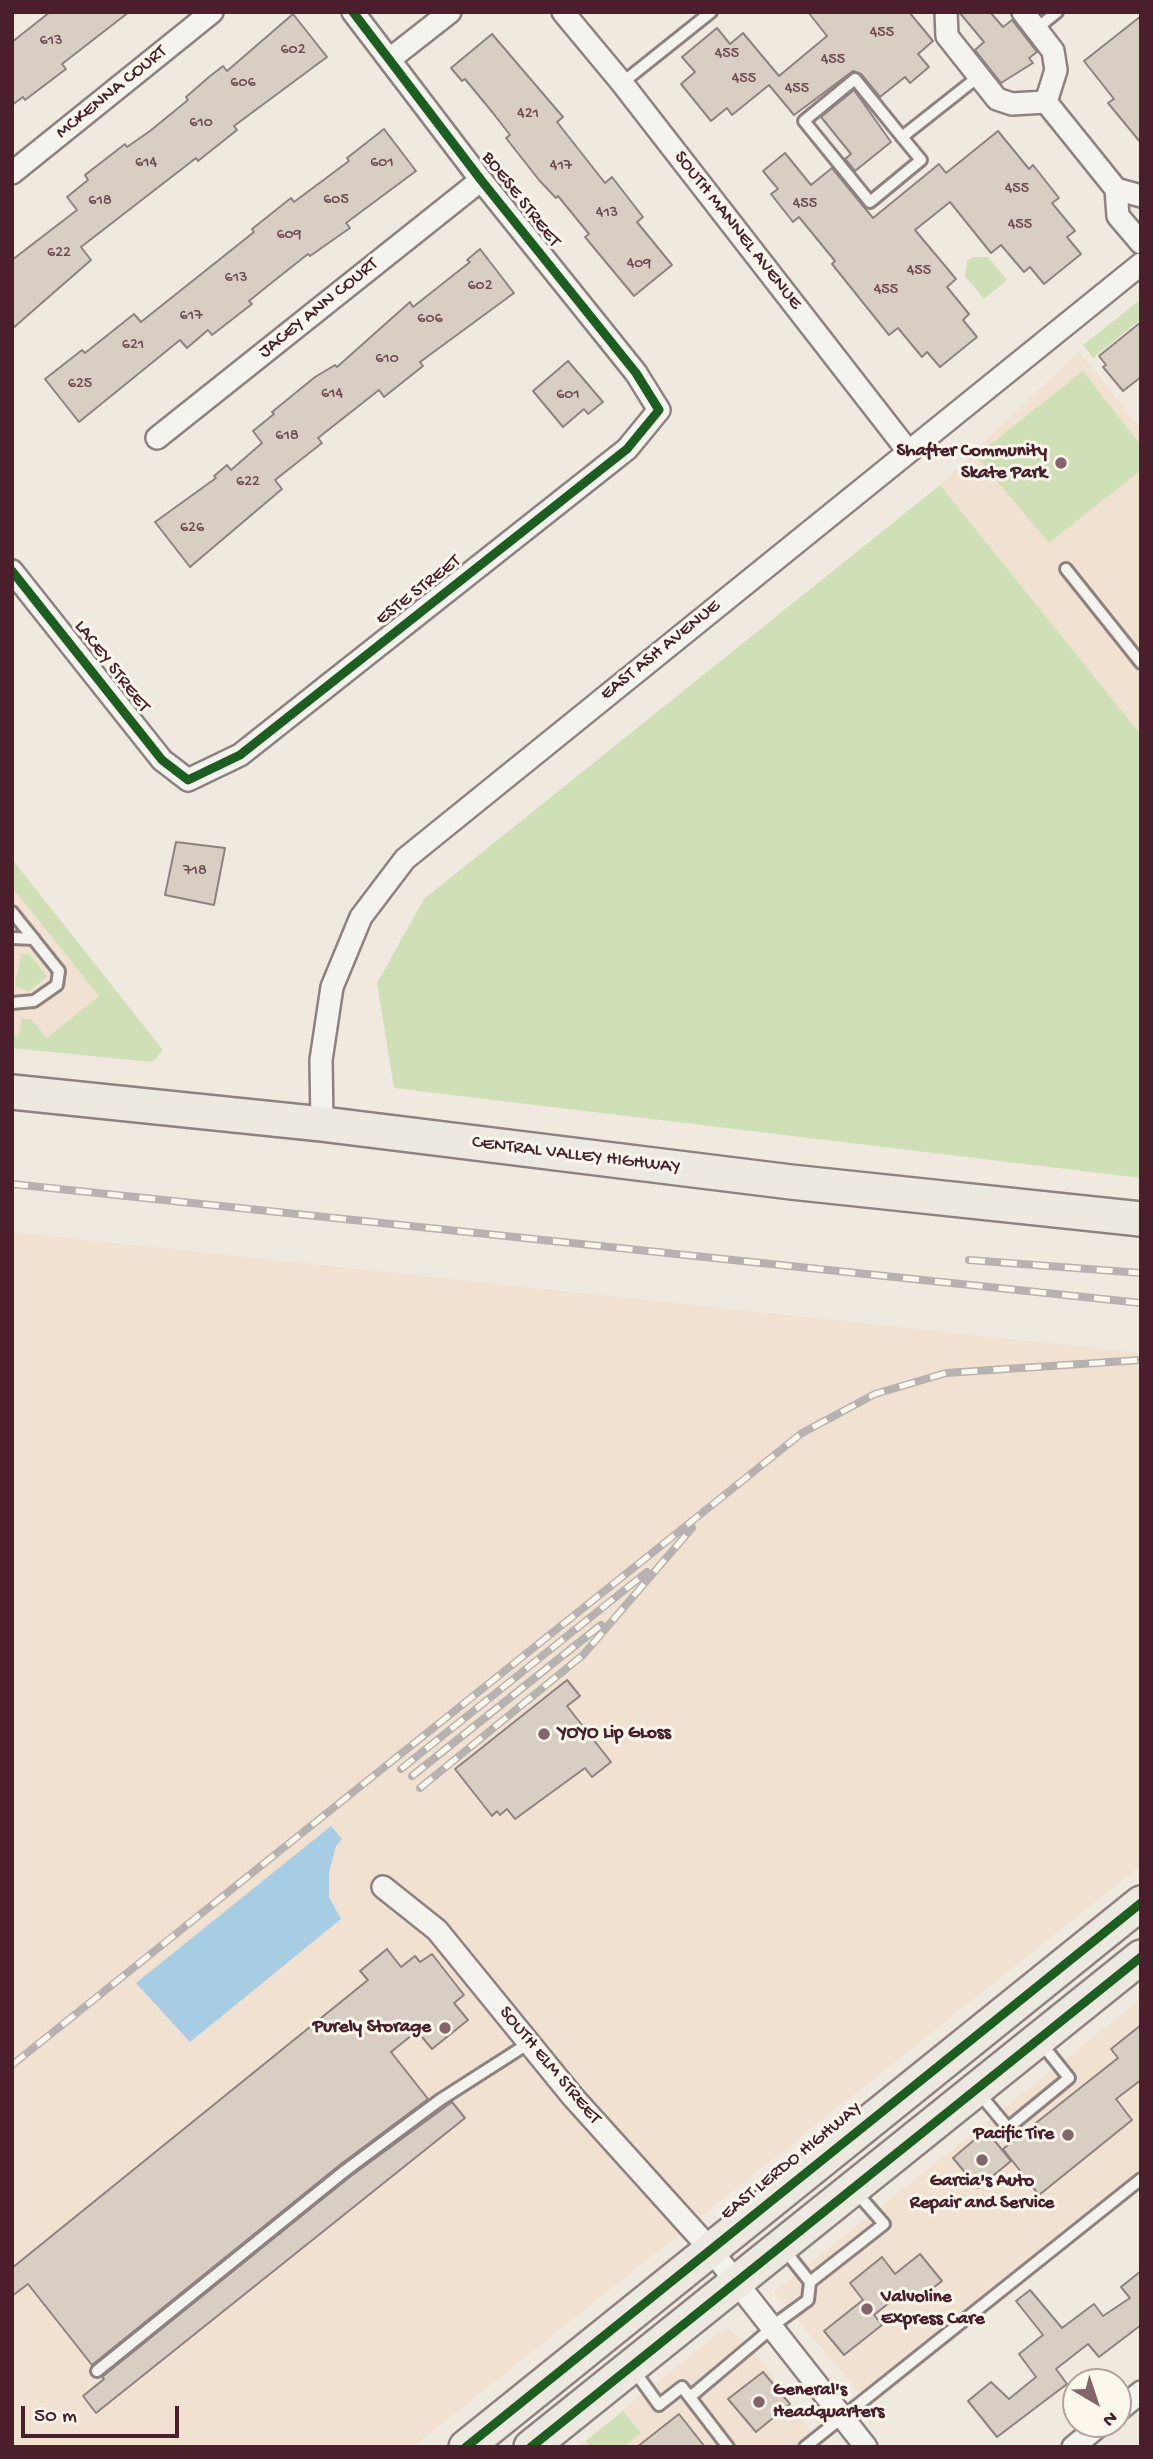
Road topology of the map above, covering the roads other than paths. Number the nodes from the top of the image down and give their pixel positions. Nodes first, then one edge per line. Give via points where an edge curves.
1 (212, 12) edge
2 (354, 12) edge
3 (450, 12) edge
4 (563, 12) edge
5 (711, 12) edge
6 (946, 12) edge
7 (1023, 12) edge
8 (1057, 12) edge
9 (1036, 29) junction
10 (390, 59) junction
11 (978, 77) junction
12 (622, 83) junction
13 (1046, 102) junction
14 (902, 137) junction
15 (12, 173) edge
16 (481, 180) junction
17 (1116, 189) junction
18 (1141, 196) edge
19 (1141, 243) edge
20 (1141, 264) edge
21 (659, 410) joint
22 (157, 438) dead end
23 (908, 452) junction
24 (1066, 569) dead end
25 (12, 570) edge
26 (1141, 663) edge
27 (188, 780) joint
28 (12, 912) edge
29 (12, 938) edge
30 (34, 939) junction
31 (12, 1003) edge
32 (12, 1092) edge
33 (323, 1124) junction
34 (1141, 1219) edge
35 (383, 1887) dead end
36 (1141, 1903) edge
37 (1141, 1957) edge
38 (1039, 2039) junction
39 (529, 2043) junction
40 (976, 2089) junction
41 (1141, 2179) edge
42 (853, 2189) junction
43 (781, 2246) junction
44 (711, 2250) junction
45 (810, 2281) junction
46 (737, 2282) junction
47 (772, 2327) junction
48 (631, 2367) junction
49 (97, 2371) dead end
50 (690, 2397) junction
51 (842, 2417) junction
52 (546, 2439) edge
53 (466, 2447) edge
54 (728, 2447) edge
55 (805, 2447) edge
56 (866, 2447) edge

1 - 15 street, MCKENNA COURT
2 - 10 street, BOESE STREET
3 - 10 street
4 - 12 street, SOUTH MANNEL AVENUE
5 - 12 lane
6 - 11 street via 947,36
7 - 9 street
8 - 9 lane
9 - 13 street via 1054,51 1056,70
10 - 16 street, BOESE STREET
11 - 13 street via 997,99 1012,104
11 - 14 lane
12 - 23 street, SOUTH MANNEL AVENUE
13 - 17 street
14 - 14 lane via 855,79 804,121 870,202 921,160
16 - 21 street, BOESE STREET via 636,373
16 - 22 street, JACEY ANN COURT
17 - 18 street
17 - 19 street via 1118,216
20 - 23 street, EAST ASH AVENUE
21 - 27 street, ESTE STREET via 627,449 240,755
23 - 33 street, EAST ASH AVENUE via 405,859 361,917 332,986 321,1060
24 - 26 lane
25 - 27 street, LACEY STREET via 162,760
28 - 30 lane
29 - 30 lane
30 - 31 lane via 59,971 57,985 34,1001
32 - 33 main road, CENTRAL VALLEY HIGHWAY
33 - 34 main road, CENTRAL VALLEY HIGHWAY via 791,1182
35 - 39 street, SOUTH ELM STREET via 437,1930
36 - 44 main road, EAST LERDO HIGHWAY
37 - 38 main road
38 - 40 main road
38 - 40 lane via 1069,2078 1008,2128
39 - 44 street, SOUTH ELM STREET
39 - 49 lane via 440,2100 346,2170
40 - 42 main road
41 - 51 lane
42 - 43 main road
42 - 45 lane via 884,2224
43 - 45 lane
43 - 46 main road
44 - 46 street, SOUTH ELM STREET
44 - 53 main road, EAST LERDO HIGHWAY
45 - 47 lane via 808,2300
46 - 47 street, SOUTH ELM STREET
46 - 48 main road
47 - 50 lane
47 - 51 street, SOUTH ELM STREET
48 - 50 lane via 659,2405 682,2387
48 - 52 main road
50 - 54 lane
51 - 55 lane
51 - 56 street, SOUTH ELM STREET

